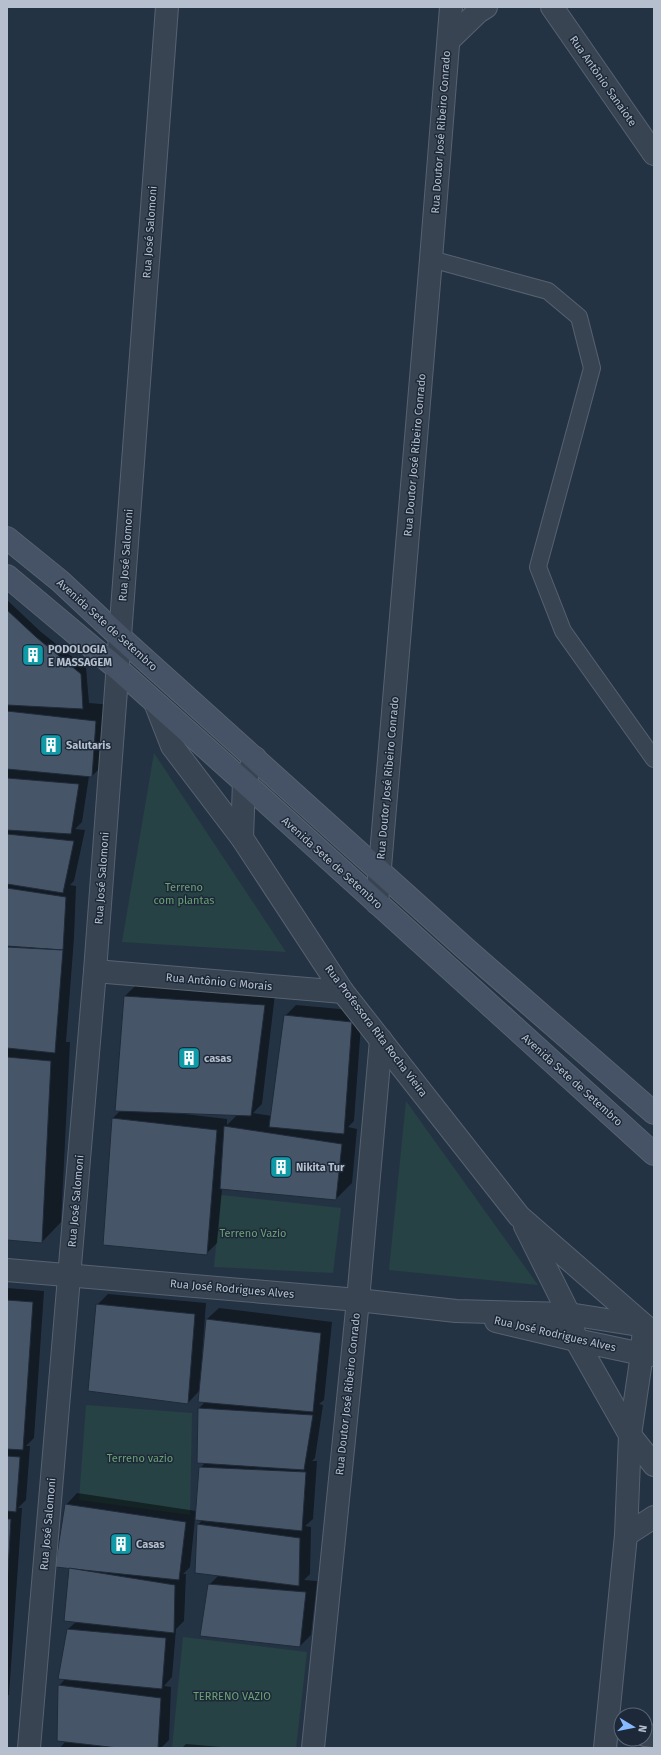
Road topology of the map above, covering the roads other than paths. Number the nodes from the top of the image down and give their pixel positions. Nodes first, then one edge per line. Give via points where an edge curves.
1 (167, 7) edge
2 (451, 7) edge
3 (486, 7) edge
4 (552, 7) edge
5 (448, 40) junction
6 (654, 154) edge
7 (431, 259) junction
8 (7, 538) edge
9 (7, 576) edge
10 (120, 638) junction
11 (118, 669) junction
12 (156, 705) junction
13 (255, 758) junction
14 (654, 759) edge
15 (244, 782) junction
16 (242, 838) junction
17 (380, 872) junction
18 (377, 903) junction
19 (95, 971) junction
20 (343, 992) junction
21 (381, 1040) junction
22 (654, 1113) edge
23 (654, 1154) edge
24 (519, 1216) junction
25 (7, 1270) edge
26 (70, 1276) junction
27 (358, 1300) junction
28 (456, 1311) junction
29 (570, 1314) junction
30 (649, 1327) edge
31 (576, 1340) junction
32 (648, 1354) edge
33 (630, 1435) junction
34 (654, 1465) edge
35 (654, 1517) edge
36 (626, 1535) junction
37 (611, 1737) edge
38 (29, 1748) edge
39 (312, 1748) edge

1 - 10 street, Rua José Salomoni
2 - 5 street, Rua Doutor José Ribeiro Conrado
3 - 5 street
4 - 6 street, Rua Antônio Sanaiote
5 - 7 street, Rua Doutor José Ribeiro Conrado
7 - 14 lane via 548,290 579,317 592,368 538,567 563,631
7 - 17 street, Rua Doutor José Ribeiro Conrado
8 - 10 street, Avenida Sete de Setembro via 60,582
9 - 11 street, Avenida Sete de Setembro
10 - 11 street, Rua José Salomoni
10 - 13 street, Avenida Sete de Setembro
11 - 12 street, Avenida Sete de Setembro
11 - 19 street, Rua José Salomoni
12 - 15 street, Avenida Sete de Setembro
12 - 16 street, Rua Professora Rita Rocha Vieira via 172,746
13 - 15 street
13 - 17 street, Avenida Sete de Setembro
15 - 16 street
15 - 18 street, Avenida Sete de Setembro
16 - 20 street, Rua Professora Rita Rocha Vieira
17 - 18 street, Rua Doutor José Ribeiro Conrado
17 - 22 street, Avenida Sete de Setembro
18 - 23 street, Avenida Sete de Setembro
19 - 20 street, Rua Antônio G Morais
19 - 26 street, Rua José Salomoni
20 - 21 street, Rua Professora Rita Rocha Vieira
21 - 24 street, Rua Professora Rita Rocha Vieira
21 - 27 street, Rua Doutor José Ribeiro Conrado
24 - 29 street, Rua Professora Rita Rocha Vieira
24 - 30 street, Rua Professora Rita Rocha Vieira
25 - 26 street, Rua José Rodrigues Alves
26 - 27 street, Rua José Rodrigues Alves
26 - 38 street, Rua José Salomoni
27 - 28 street, Rua José Rodrigues Alves
27 - 39 street, Rua Doutor José Ribeiro Conrado
28 - 29 street, Rua José Rodrigues Alves
28 - 31 street, Rua José Rodrigues Alves
29 - 30 street, Rua José Rodrigues Alves
29 - 31 street, Rua Professora Rita Rocha Vieira
30 - 32 street
31 - 32 street, Rua José Rodrigues Alves
31 - 33 street, Rua Professora Rita Rocha Vieira
32 - 33 street
33 - 34 street, Rua Professora Rita Rocha Vieira
33 - 36 street
35 - 36 street
36 - 37 street

